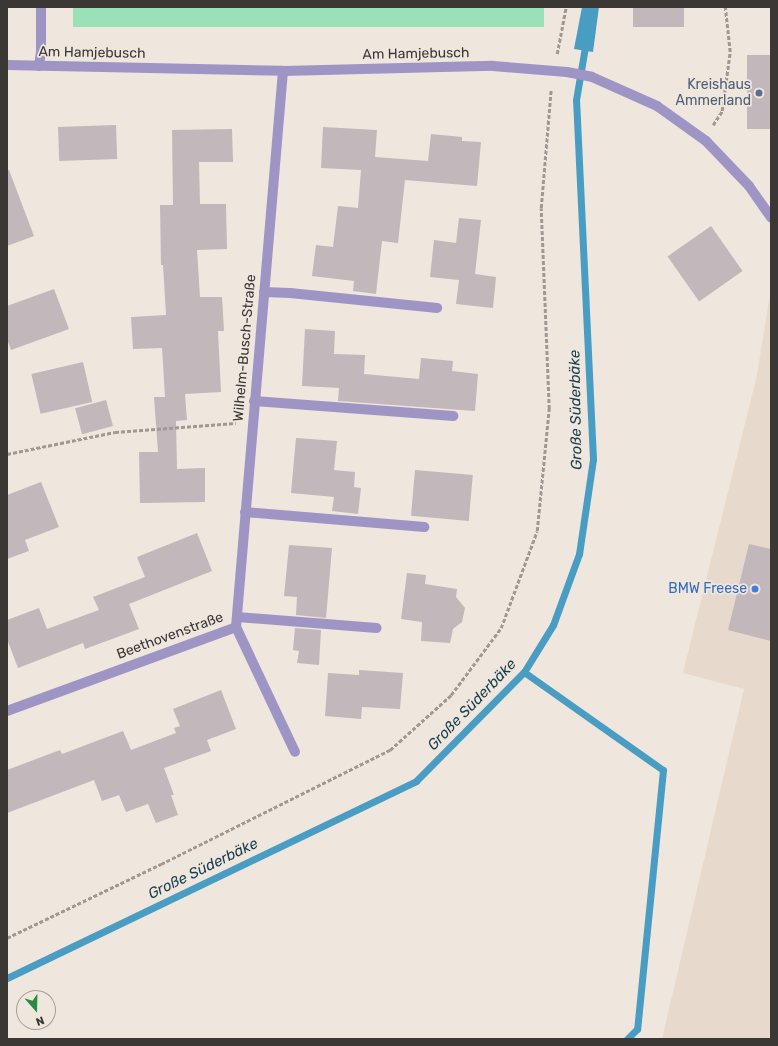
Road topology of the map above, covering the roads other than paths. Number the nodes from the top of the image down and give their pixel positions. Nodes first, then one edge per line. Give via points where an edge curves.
1 (41, 7) edge
2 (7, 65) edge
3 (39, 66) junction
4 (282, 71) junction
5 (771, 218) edge
6 (264, 292) junction
7 (436, 308) dead end
8 (254, 402) junction
9 (453, 416) dead end
10 (245, 512) junction
11 (424, 527) dead end
12 (236, 622) junction
13 (377, 628) dead end
14 (7, 711) edge
15 (295, 752) dead end

1 - 3 street
2 - 3 street, Am Hamjebusch
3 - 4 street, Am Hamjebusch
4 - 5 street, Am Hamjebusch via 493,66 567,72 592,77 657,106 706,141 749,186
4 - 6 street, Wilhelm-Busch-Straße
6 - 7 street
6 - 8 street, Wilhelm-Busch-Straße
8 - 9 street
8 - 10 street, Wilhelm-Busch-Straße
10 - 11 street
10 - 12 street, Wilhelm-Busch-Straße
12 - 13 street
12 - 14 street, Beethovenstraße
12 - 15 street, Beethovenstraße

